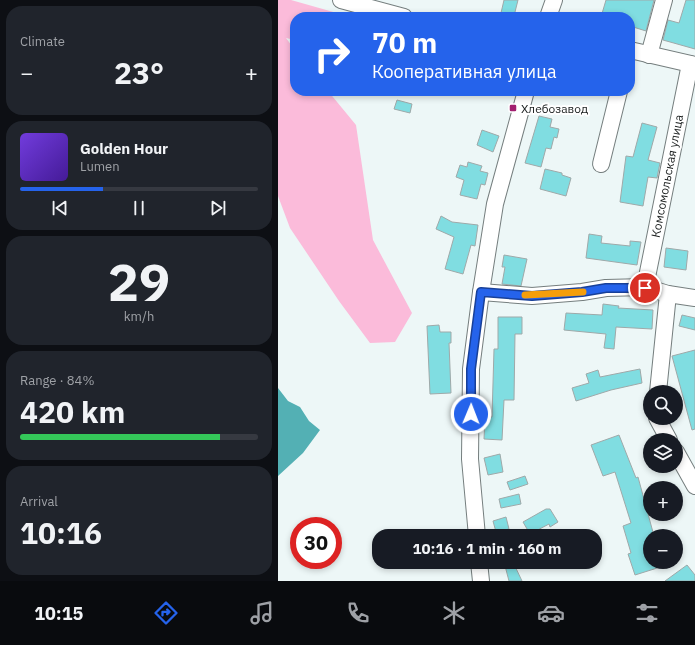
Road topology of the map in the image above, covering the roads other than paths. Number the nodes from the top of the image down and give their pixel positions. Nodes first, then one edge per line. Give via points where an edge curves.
1 (341, 0) edge
2 (554, 0) edge
3 (664, 0) edge
4 (385, 12) edge
5 (550, 12) edge
6 (635, 51) edge
7 (649, 55) junction
8 (692, 65) edge
9 (525, 96) edge
10 (618, 96) edge
11 (601, 164) dead end
12 (645, 288) junction
13 (481, 292) junction
14 (668, 294) junction
15 (695, 298) edge
16 (659, 385) edge
17 (683, 465) edge
18 (695, 486) edge
19 (476, 529) edge
20 (480, 569) edge
21 (481, 581) edge

1 - 4 street
2 - 5 street
3 - 7 street
6 - 7 street
7 - 8 street
8 - 12 street, Комсомольская улица
9 - 13 street via 495,204
10 - 11 street
12 - 13 street via 606,288 532,296
12 - 14 street
13 - 19 street via 471,369 470,459
14 - 15 street
14 - 16 street
17 - 18 street
20 - 21 street

